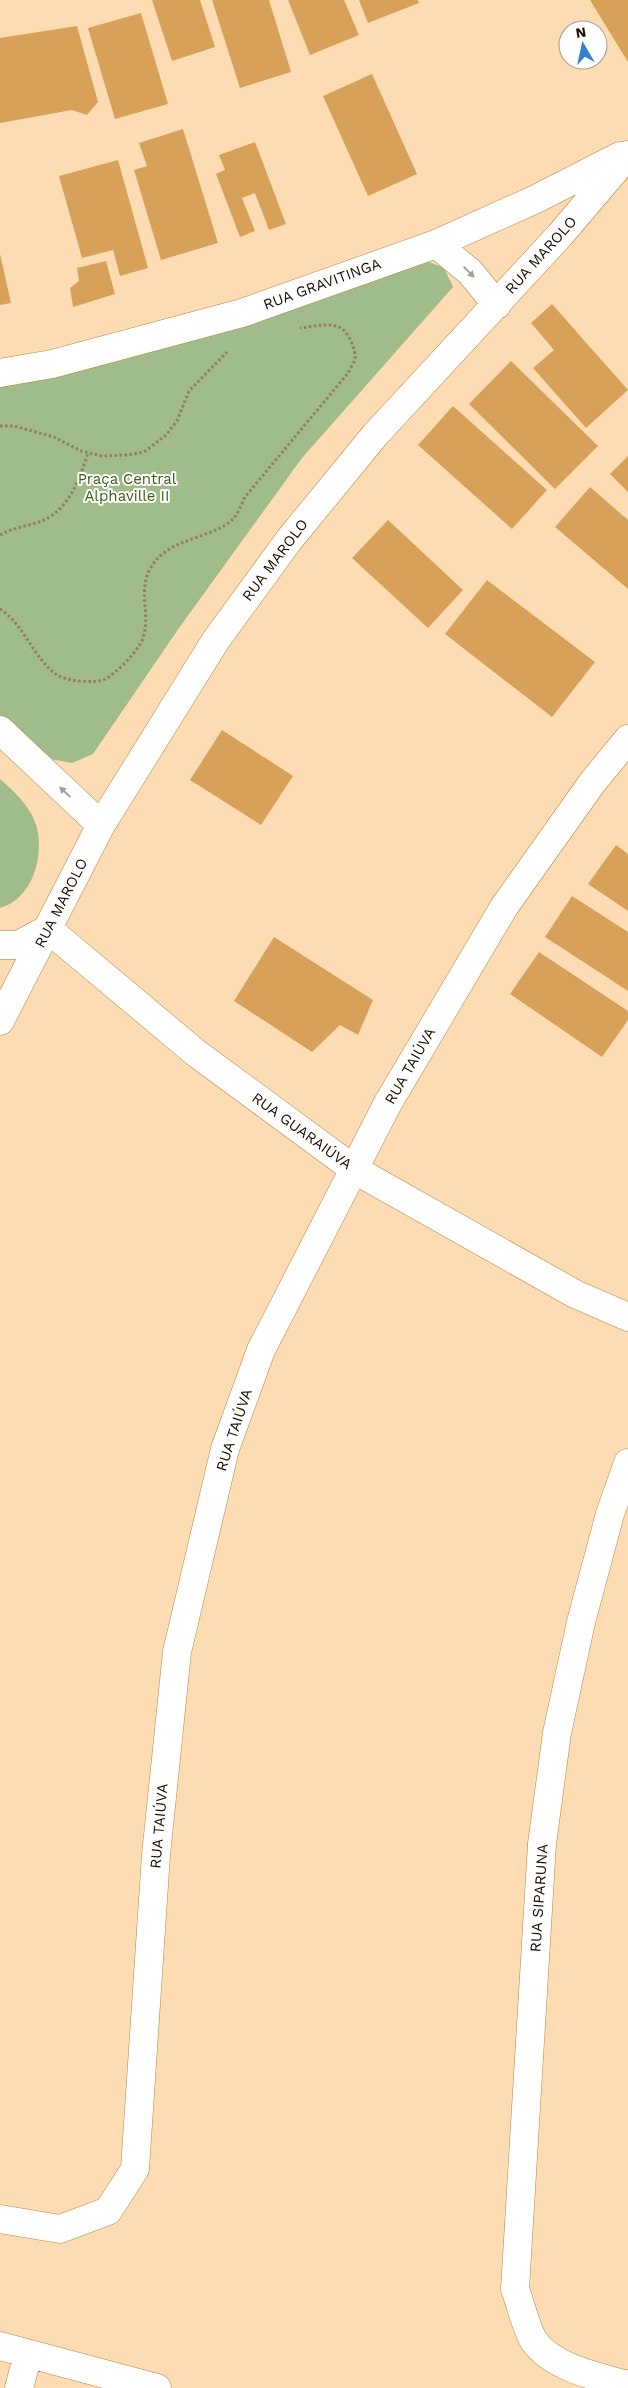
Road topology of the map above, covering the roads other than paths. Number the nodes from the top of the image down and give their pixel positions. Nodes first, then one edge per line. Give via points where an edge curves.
1 (628, 153) edge
2 (436, 244) junction
3 (496, 305) junction
4 (0, 373) edge
5 (0, 730) edge
6 (628, 739) edge
7 (101, 825) junction
8 (48, 929) junction
9 (0, 945) edge
10 (0, 1021) edge
11 (355, 1170) junction
12 (628, 1317) edge
13 (628, 1462) edge
14 (0, 2219) edge
15 (0, 2346) edge
16 (28, 2354) junction
17 (628, 2385) edge
18 (19, 2388) edge
19 (157, 2388) edge

1 - 2 street, RUA GRAVITINGA
1 - 3 street, RUA MAROLO
2 -> 3 street via 470,272
2 - 4 street, RUA GRAVITINGA via 242,312 52,364
3 - 7 street, RUA MAROLO via 375,435 289,540 216,640
7 -> 5 street
6 - 11 street, RUA TAIÚVA via 592,783 504,907 388,1103
7 - 8 street, RUA MAROLO
8 - 9 street via 18,945
8 - 10 street, RUA MAROLO
8 - 11 street, RUA GUARAIÚVA via 196,1053
11 - 12 street, RUA GUARAIÚVA via 575,1294
11 - 14 street, RUA TAIÚVA via 261,1350 225,1450 179,1642 156,1855 135,2169 108,2211 60,2229
13 - 17 street, RUA SIPARUNA via 610,1514 581,1622 556,1733 542,1844 515,2289 534,2340 557,2361
15 - 16 street
16 - 18 street
16 - 19 street

